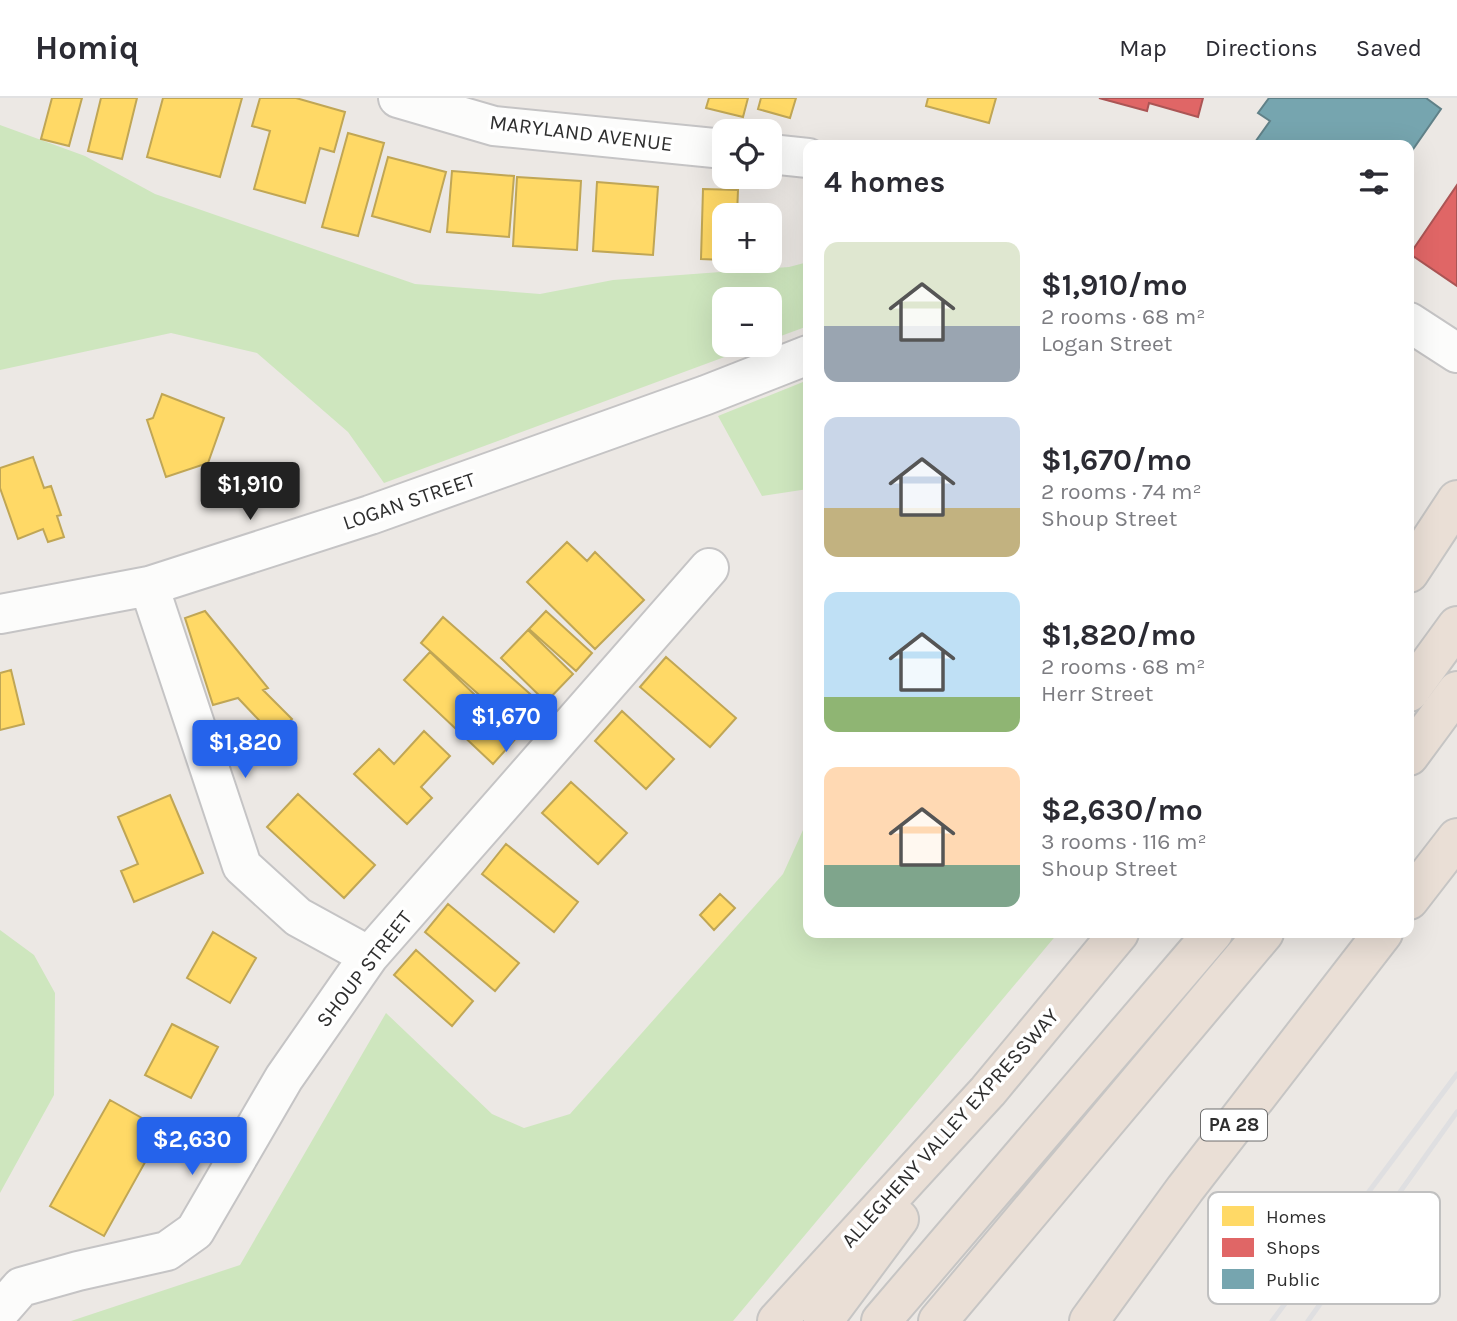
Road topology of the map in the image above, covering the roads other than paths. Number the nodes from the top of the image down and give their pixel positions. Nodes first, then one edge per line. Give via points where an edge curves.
1 (398, 98) edge
2 (712, 148) edge
3 (782, 155) edge
4 (803, 157) edge
5 (1414, 325) edge
6 (1457, 353) edge
7 (803, 357) edge
8 (1457, 500) edge
9 (1414, 565) edge
10 (709, 568) dead end
11 (149, 586) junction
12 (0, 614) edge
13 (1457, 626) edge
14 (1414, 685) edge
15 (1457, 691) edge
16 (1414, 749) edge
17 (1457, 838) edge
18 (1414, 894) edge
19 (1115, 938) edge
20 (1209, 938) edge
21 (1260, 938) edge
22 (1379, 938) edge
23 (369, 956) junction
24 (988, 1091) junction
25 (0, 1311) edge
26 (777, 1321) edge
27 (823, 1321) edge
28 (881, 1321) edge
29 (938, 1321) edge
30 (1089, 1321) edge

1 - 2 street, MARYLAND AVENUE via 494,126
3 - 4 street
5 - 6 street
7 - 11 street, LOGAN STREET via 370,515
8 - 9 highway
10 - 23 street, SHOUP STREET
11 - 12 street, LOGAN STREET
11 - 23 street via 242,866 298,917
13 - 14 highway
15 - 16 highway
17 - 18 highway
19 - 24 highway, ALLEGHENY VALLEY EXPRESSWAY
20 - 28 highway
21 - 29 highway
22 - 30 highway, PA 28
23 - 25 street, SHOUP STREET via 284,1078 195,1231 167,1251 21,1287
24 - 26 highway, ALLEGHENY VALLEY EXPRESSWAY
24 - 27 highway

